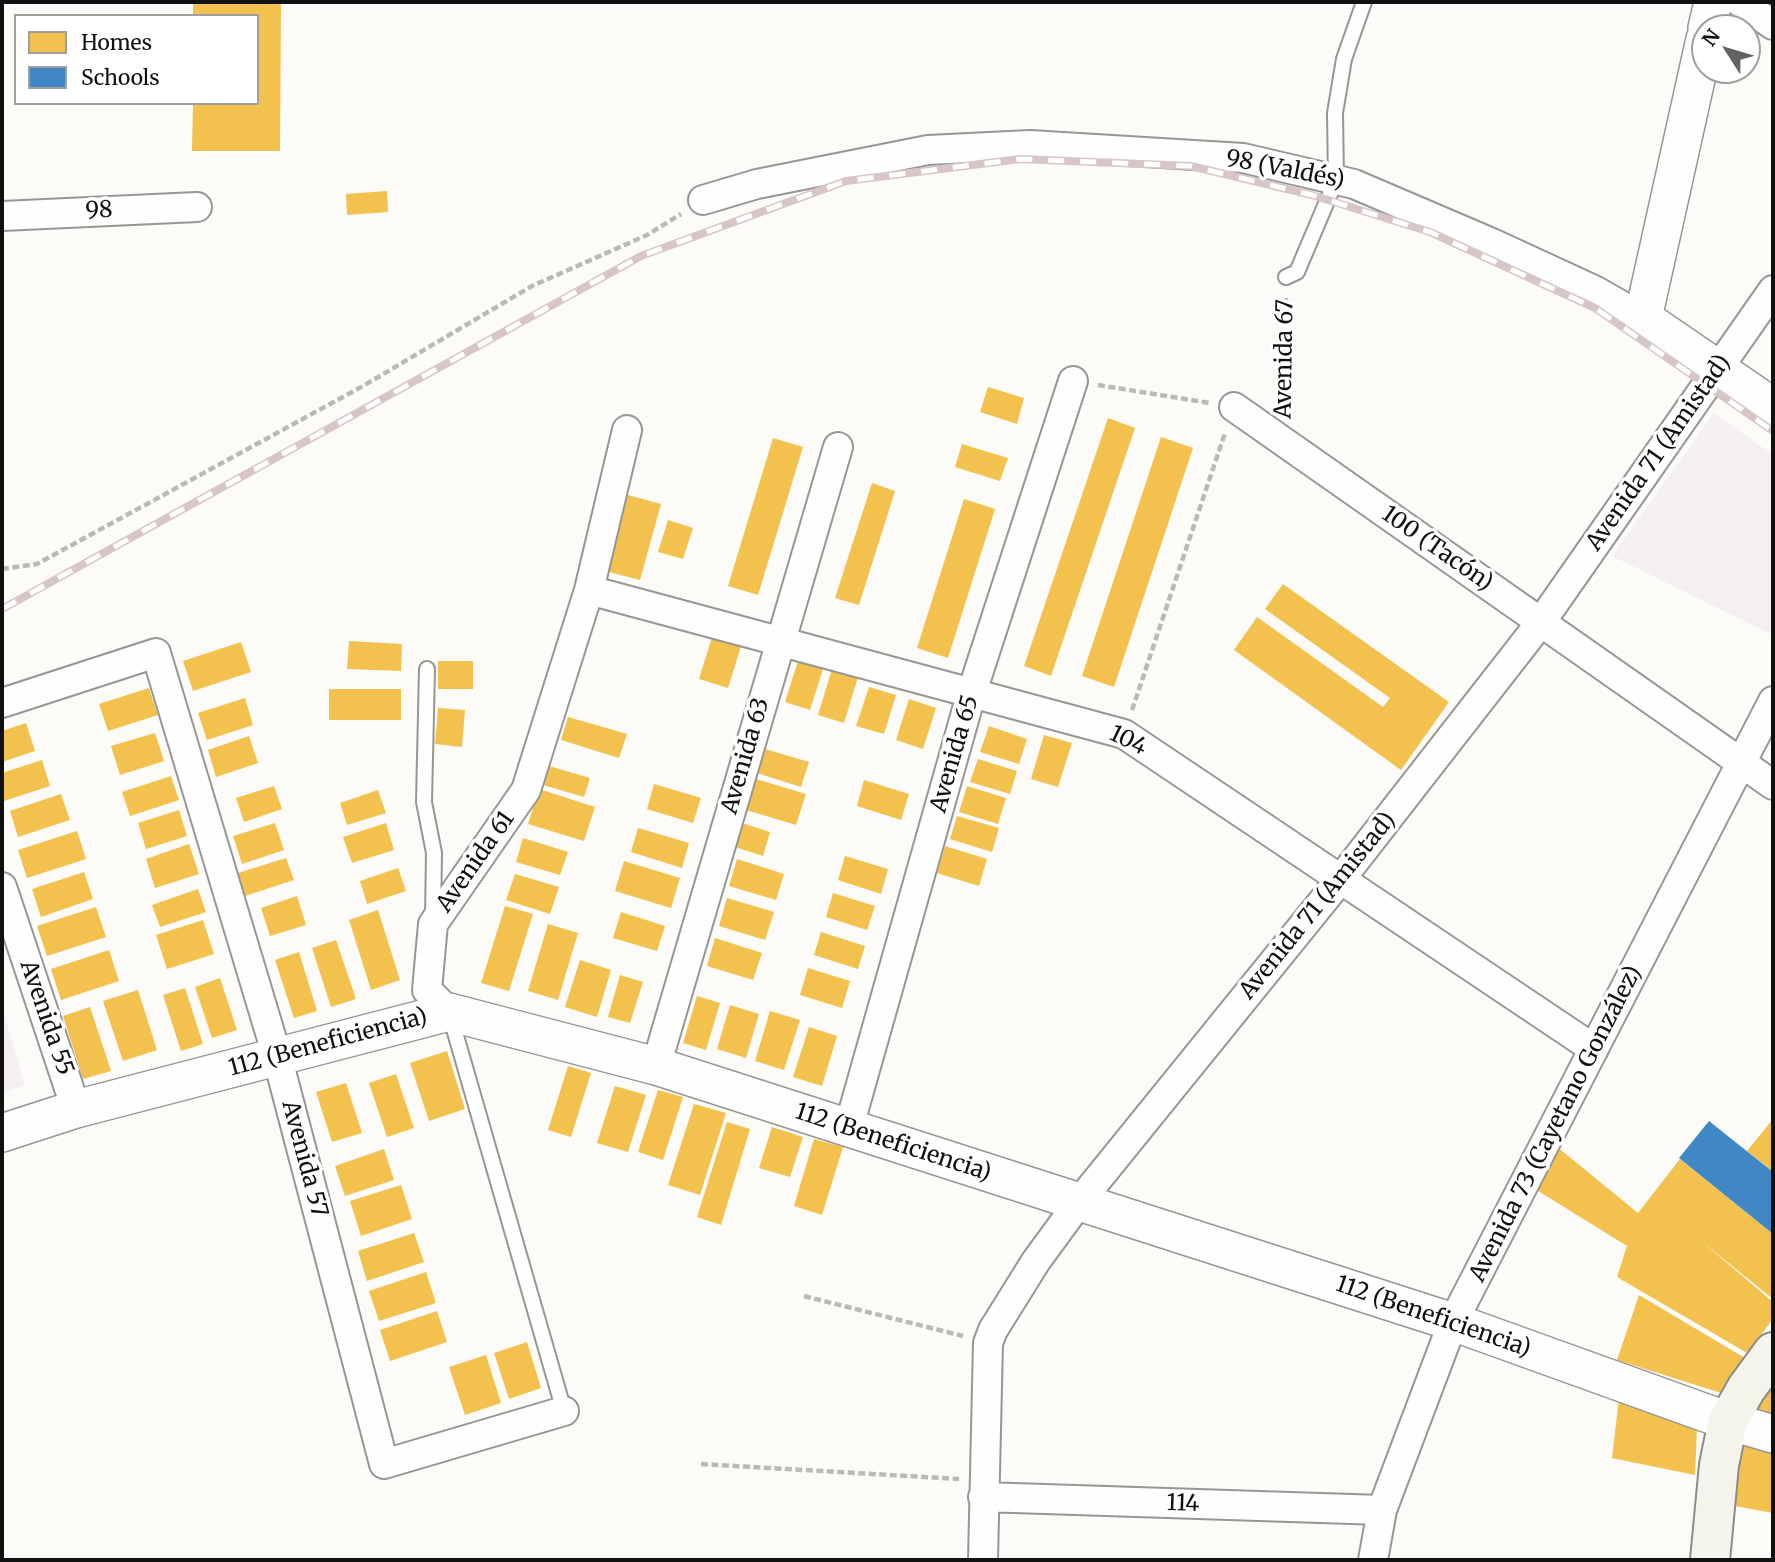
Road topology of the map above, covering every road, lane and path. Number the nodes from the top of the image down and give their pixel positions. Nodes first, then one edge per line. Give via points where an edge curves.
1 (1364, 2) edge
2 (1740, 2) edge
3 (1773, 25) edge
4 (1695, 84) edge
5 (1336, 180) junction
6 (703, 200) joint
7 (197, 206) dead end
8 (2, 216) edge
9 (1286, 277) joint
10 (1773, 290) edge
11 (1643, 318) junction
12 (1718, 369) junction
13 (1073, 381) joint
14 (1234, 407) junction
15 (1773, 407) edge
16 (627, 430) dead end
17 (1283, 442) junction
18 (838, 447) dead end
19 (2, 569) edge
20 (589, 590) junction
21 (1541, 622) junction
22 (780, 641) junction
23 (427, 669) dead end
24 (971, 695) junction
25 (1773, 701) edge
26 (2, 703) edge
27 (1124, 734) junction
28 (1742, 763) junction
29 (1773, 785) edge
30 (1340, 880) junction
31 (2, 887) edge
32 (433, 924) junction
33 (449, 1012) junction
34 (1594, 1049) junction
35 (277, 1056) junction
36 (656, 1066) junction
37 (76, 1109) junction
38 (848, 1130) junction
39 (2, 1133) edge
40 (1080, 1201) junction
41 (804, 1296) dead end
42 (1453, 1322) junction
43 (988, 1343) junction
44 (1773, 1352) edge
45 (564, 1411) joint
46 (1728, 1421) junction
47 (1773, 1434) edge
48 (701, 1464) dead end
49 (984, 1489) junction
50 (1382, 1510) junction
51 (983, 1560) edge
52 (1373, 1560) edge
53 (1710, 1560) edge

1 - 5 lane, Avenida 67 via 1344,59 1335,113
2 - 3 street
4 - 11 street
5 - 6 street, 98 (Valdés) via 1243,158 1030,145 928,150 757,184
5 - 9 lane, Avenida 67 via 1297,272
5 - 11 street, 98 (Valdés) via 1492,243
6 - 19 path via 647,234 532,286 363,386 37,564
7 - 8 street, 98
9 - 17 path, Avenida 67
10 - 12 street, Avenida 71 (Amistad)
11 - 12 street, 98 (Valdés)
12 - 15 street, 98 (Valdés)
12 - 21 street, Avenida 71 (Amistad)
13 - 14 path
13 - 24 street, Avenida 65
14 - 17 street, 100 (Tacón)
14 - 27 path
16 - 20 street, Avenida 61
17 - 21 street, 100 (Tacón)
18 - 22 street, Avenida 63
20 - 22 street, 104
20 - 32 street, Avenida 61 via 526,790
21 - 28 street, 100 (Tacón)
21 - 30 street, Avenida 71 (Amistad)
22 - 24 street, 104
22 - 36 street, Avenida 63
23 - 32 lane via 424,802 434,853
24 - 27 street, 104
24 - 38 street, Avenida 65
25 - 28 street, Avenida 73 (Cayetano González)
26 - 35 street, Avenida 57 via 156,653
27 - 30 street, 104
28 - 29 street, 100 (Tacón)
28 - 34 street, Avenida 73 (Cayetano González)
30 - 34 street, 104
30 - 40 street, Avenida 71 (Amistad)
31 - 37 street, Avenida 55
32 - 33 street, Avenida 61 via 427,990
33 - 35 street, 112 (Beneficiencia)
33 - 36 street, 112 (Beneficiencia)
33 - 45 lane, Avenida 61
34 - 42 street, Avenida 73 (Cayetano González)
35 - 37 street, 112 (Beneficiencia)
35 - 45 street, Avenida 57 via 384,1465
36 - 38 street, 112 (Beneficiencia)
37 - 39 street, 112 (Beneficiencia)
38 - 40 street, 112 (Beneficiencia)
40 - 42 street, 112 (Beneficiencia)
40 - 43 street, Avenida 71 (Amistad) via 1036,1261
41 - 43 path
42 - 46 street, 112 (Beneficiencia)
42 - 50 street, Avenida 73 (Cayetano González)
43 - 49 street, Avenida 71 (Amistad)
44 - 46 main road
46 - 47 street, 112 (Beneficiencia)
46 - 53 main road
48 - 49 path
49 - 50 street, 114
49 - 51 street, Avenida 71 (Amistad)
50 - 52 street, Avenida 73 (Cayetano González)

